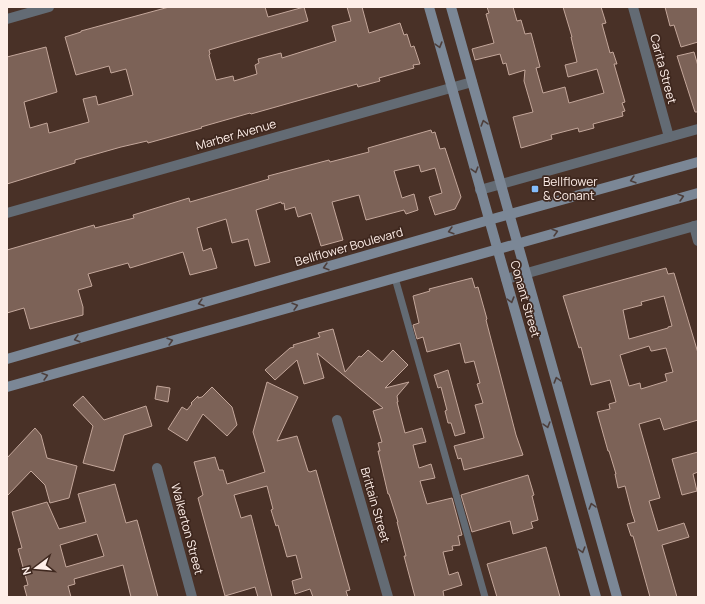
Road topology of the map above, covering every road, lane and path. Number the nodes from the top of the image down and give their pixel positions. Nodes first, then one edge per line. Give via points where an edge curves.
1 (49, 7) edge
2 (429, 7) edge
3 (451, 7) edge
4 (633, 7) edge
5 (7, 19) edge
6 (472, 82) junction
7 (452, 88) junction
8 (698, 129) edge
9 (669, 137) junction
10 (698, 162) edge
11 (501, 184) junction
12 (480, 190) junction
13 (698, 193) edge
14 (7, 214) edge
15 (510, 214) junction
16 (489, 220) junction
17 (696, 226) edge
18 (698, 241) edge
19 (518, 243) junction
20 (497, 249) junction
21 (526, 274) junction
22 (395, 278) junction
23 (506, 280) junction
24 (7, 359) edge
25 (7, 387) edge
26 (337, 420) dead end
27 (157, 468) dead end
28 (192, 597) edge
29 (388, 597) edge
30 (485, 597) edge
31 (596, 597) edge
32 (617, 597) edge

1 - 5 street
2 -> 7 main road, Conant Street
3 - 6 main road, Conant Street
4 - 9 street, Carita Street
6 - 7 street, Marber Avenue
11 -> 6 main road, Conant Street
7 -> 12 main road, Conant Street
7 - 14 street, Marber Avenue
8 - 9 street
9 - 11 street
10 -> 15 main road, Bellflower Boulevard
11 - 12 street
11 - 15 main road, Conant Street
12 - 16 main road, Conant Street
19 -> 13 main road
15 - 16 main road, Bellflower Boulevard
15 - 19 main road, Conant Street
16 - 20 main road, Conant Street
16 -> 24 main road, Bellflower Boulevard
17 - 18 street
17 - 21 street
19 - 20 main road
19 - 21 main road, Conant Street
20 - 22 main road
20 - 23 main road, Conant Street
21 - 23 street
32 -> 21 main road, Conant Street
25 -> 22 main road
22 - 30 lane
23 -> 31 main road, Conant Street
26 - 29 street, Brittain Street
27 - 28 street, Walkerton Street

